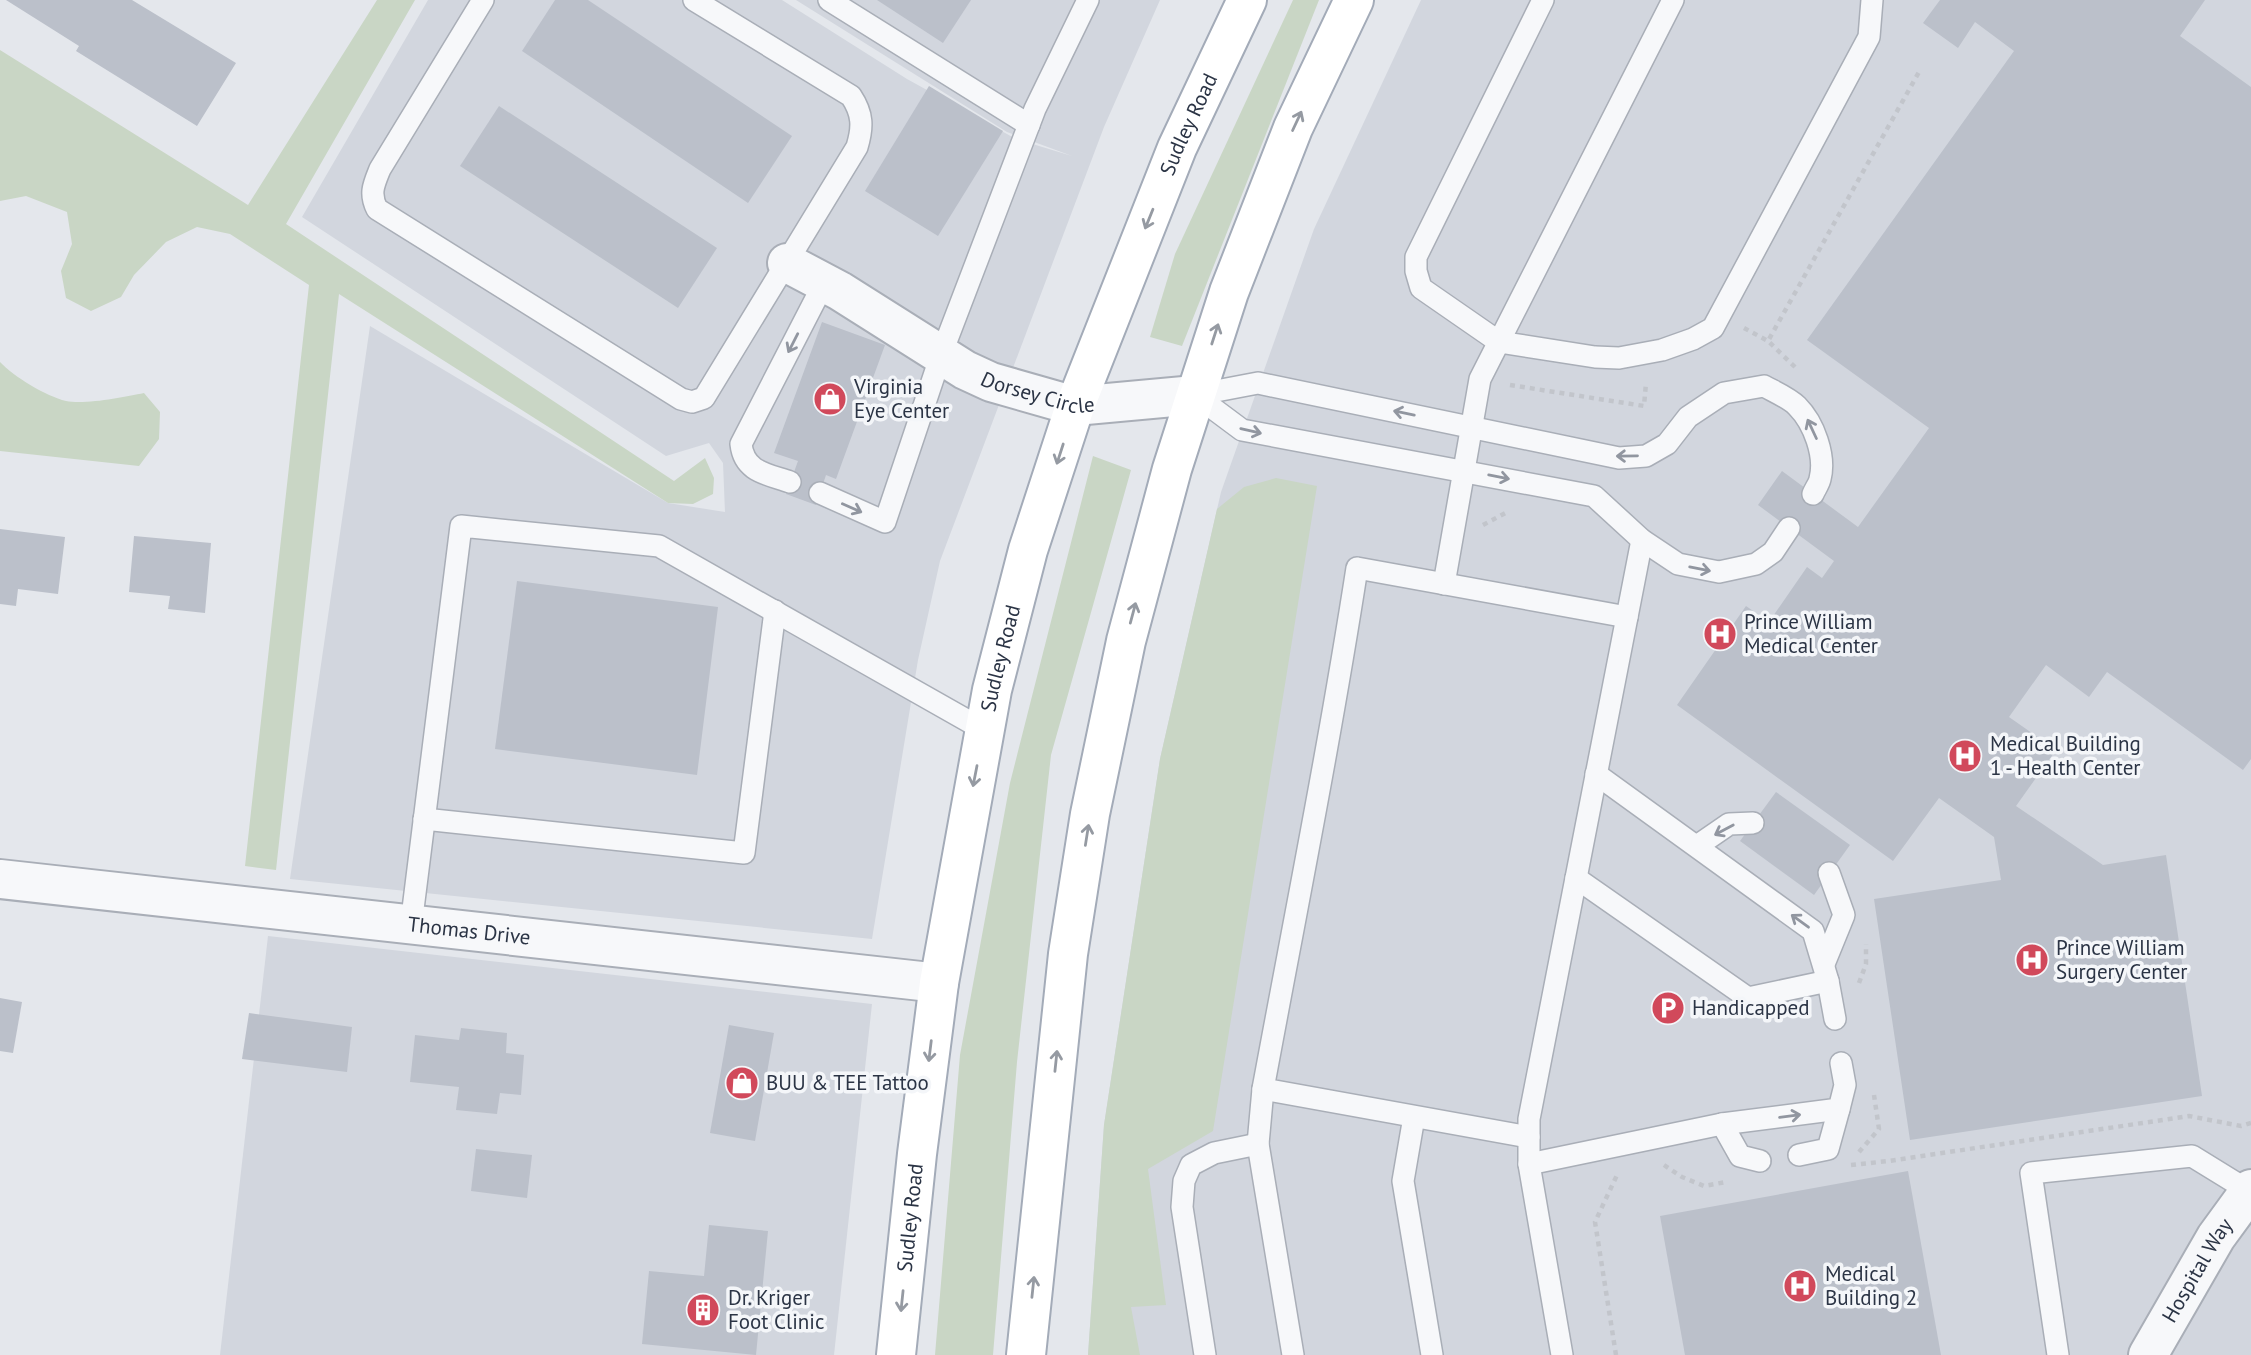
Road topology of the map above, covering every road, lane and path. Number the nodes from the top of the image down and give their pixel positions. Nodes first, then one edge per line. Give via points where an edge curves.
1 (483, 0) edge
2 (694, 0) edge
3 (828, 0) edge
4 (1088, 0) edge
5 (1354, 0) edge
6 (1543, 0) edge
7 (1673, 0) edge
8 (1872, 0) edge
9 (1244, 1) edge
10 (1919, 72) dead end
11 (1029, 125) junction
12 (787, 263) junction
13 (824, 283) junction
14 (1499, 342) junction
15 (941, 355) junction
16 (1804, 376) dead end
17 (1195, 395) junction
18 (1075, 406) junction
19 (1473, 428) junction
20 (1465, 471) junction
21 (790, 482) dead end
22 (820, 493) dead end
23 (1813, 494) dead end
24 (1519, 512) dead end
25 (1455, 526) junction
26 (1789, 528) dead end
27 (1642, 540) junction
28 (1444, 584) junction
29 (775, 611) junction
30 (1627, 617) junction
31 (984, 730) junction
32 (1596, 774) junction
33 (424, 819) junction
34 (1753, 823) dead end
35 (1698, 846) junction
36 (1829, 873) dead end
37 (1576, 878) junction
38 (0, 879) edge
39 (411, 925) junction
40 (1826, 972) junction
41 (939, 983) junction
42 (1835, 1019) dead end
43 (1841, 1063) dead end
44 (1263, 1089) junction
45 (1839, 1109) junction
46 (1414, 1116) junction
47 (1722, 1124) junction
48 (1529, 1137) junction
49 (1258, 1144) junction
50 (1799, 1155) dead end
51 (1760, 1161) dead end
52 (1529, 1164) junction
53 (1653, 1166) dead end
54 (1620, 1169) dead end
55 (1738, 1180) dead end
56 (2250, 1190) edge
57 (896, 1355) edge
58 (1026, 1355) edge
59 (1205, 1355) edge
60 (1293, 1355) edge
61 (1432, 1355) edge
62 (1562, 1355) edge
63 (1616, 1355) edge
64 (2059, 1355) edge
65 (2148, 1355) edge

1 - 12 lane via 380,169 371,190 377,209 692,402 704,398
2 - 12 lane via 851,96 860,109 863,128 858,147
3 - 11 lane
4 - 11 lane
17 -> 5 main road via 1228,292 1293,128
6 - 14 lane via 1416,257 1421,288
7 - 14 lane
8 - 14 lane via 1869,37 1713,328 1662,350 1619,358
9 -> 18 main road, Sudley Road via 1177,148
10 - 16 path via 1768,341
11 - 15 lane
12 - 13 street, Dorsey Circle
13 - 15 street, Dorsey Circle
13 -> 21 lane via 741,444 751,467
14 - 19 lane via 1480,379
15 - 18 street, Dorsey Circle via 991,382
22 -> 15 lane via 885,522
17 - 18 street, Dorsey Circle
19 -> 17 lane via 1258,383
17 -> 20 lane via 1242,430
58 -> 17 main road via 1068,954 1087,829 1126,640
18 -> 31 main road, Sudley Road via 1028,550
19 - 20 lane
23 -> 19 lane via 1820,478 1820,458 1810,422 1797,405 1764,386 1724,393 1688,417 1667,444 1646,456 1619,457
20 - 25 lane
20 -> 27 lane via 1594,496
24 - 25 path via 1508,511 1478,528
25 - 28 lane
27 -> 26 lane via 1678,564 1719,572 1756,564 1773,552
27 - 30 lane
28 - 30 lane
28 - 44 lane via 1357,568
29 - 31 lane
29 - 33 lane via 744,853
29 - 33 lane via 659,545 461,526
30 - 32 lane
31 -> 41 main road, Sudley Road
32 - 35 lane
32 - 37 lane
33 - 39 lane
34 -> 35 lane via 1730,824
40 -> 35 lane via 1813,931
36 - 40 lane via 1844,915
37 - 40 lane via 1748,998
37 - 48 lane
38 - 39 street, Thomas Drive
39 - 41 street, Thomas Drive
40 - 42 lane
41 -> 57 main road, Sudley Road
43 - 45 lane via 1845,1085
44 - 46 lane
44 - 49 lane
47 -> 45 lane
45 - 50 lane via 1828,1149
46 - 48 lane
46 - 61 lane via 1403,1181
47 - 51 lane via 1740,1156
47 - 52 lane
48 - 52 lane
49 - 59 lane via 1214,1153 1191,1165 1184,1181 1182,1207
49 - 60 lane
52 - 62 lane
53 - 55 path via 1664,1165 1704,1186
54 - 63 path via 1595,1222
56 - 64 lane via 2192,1156 2031,1173
56 - 65 street, Hospital Way via 2216,1237

